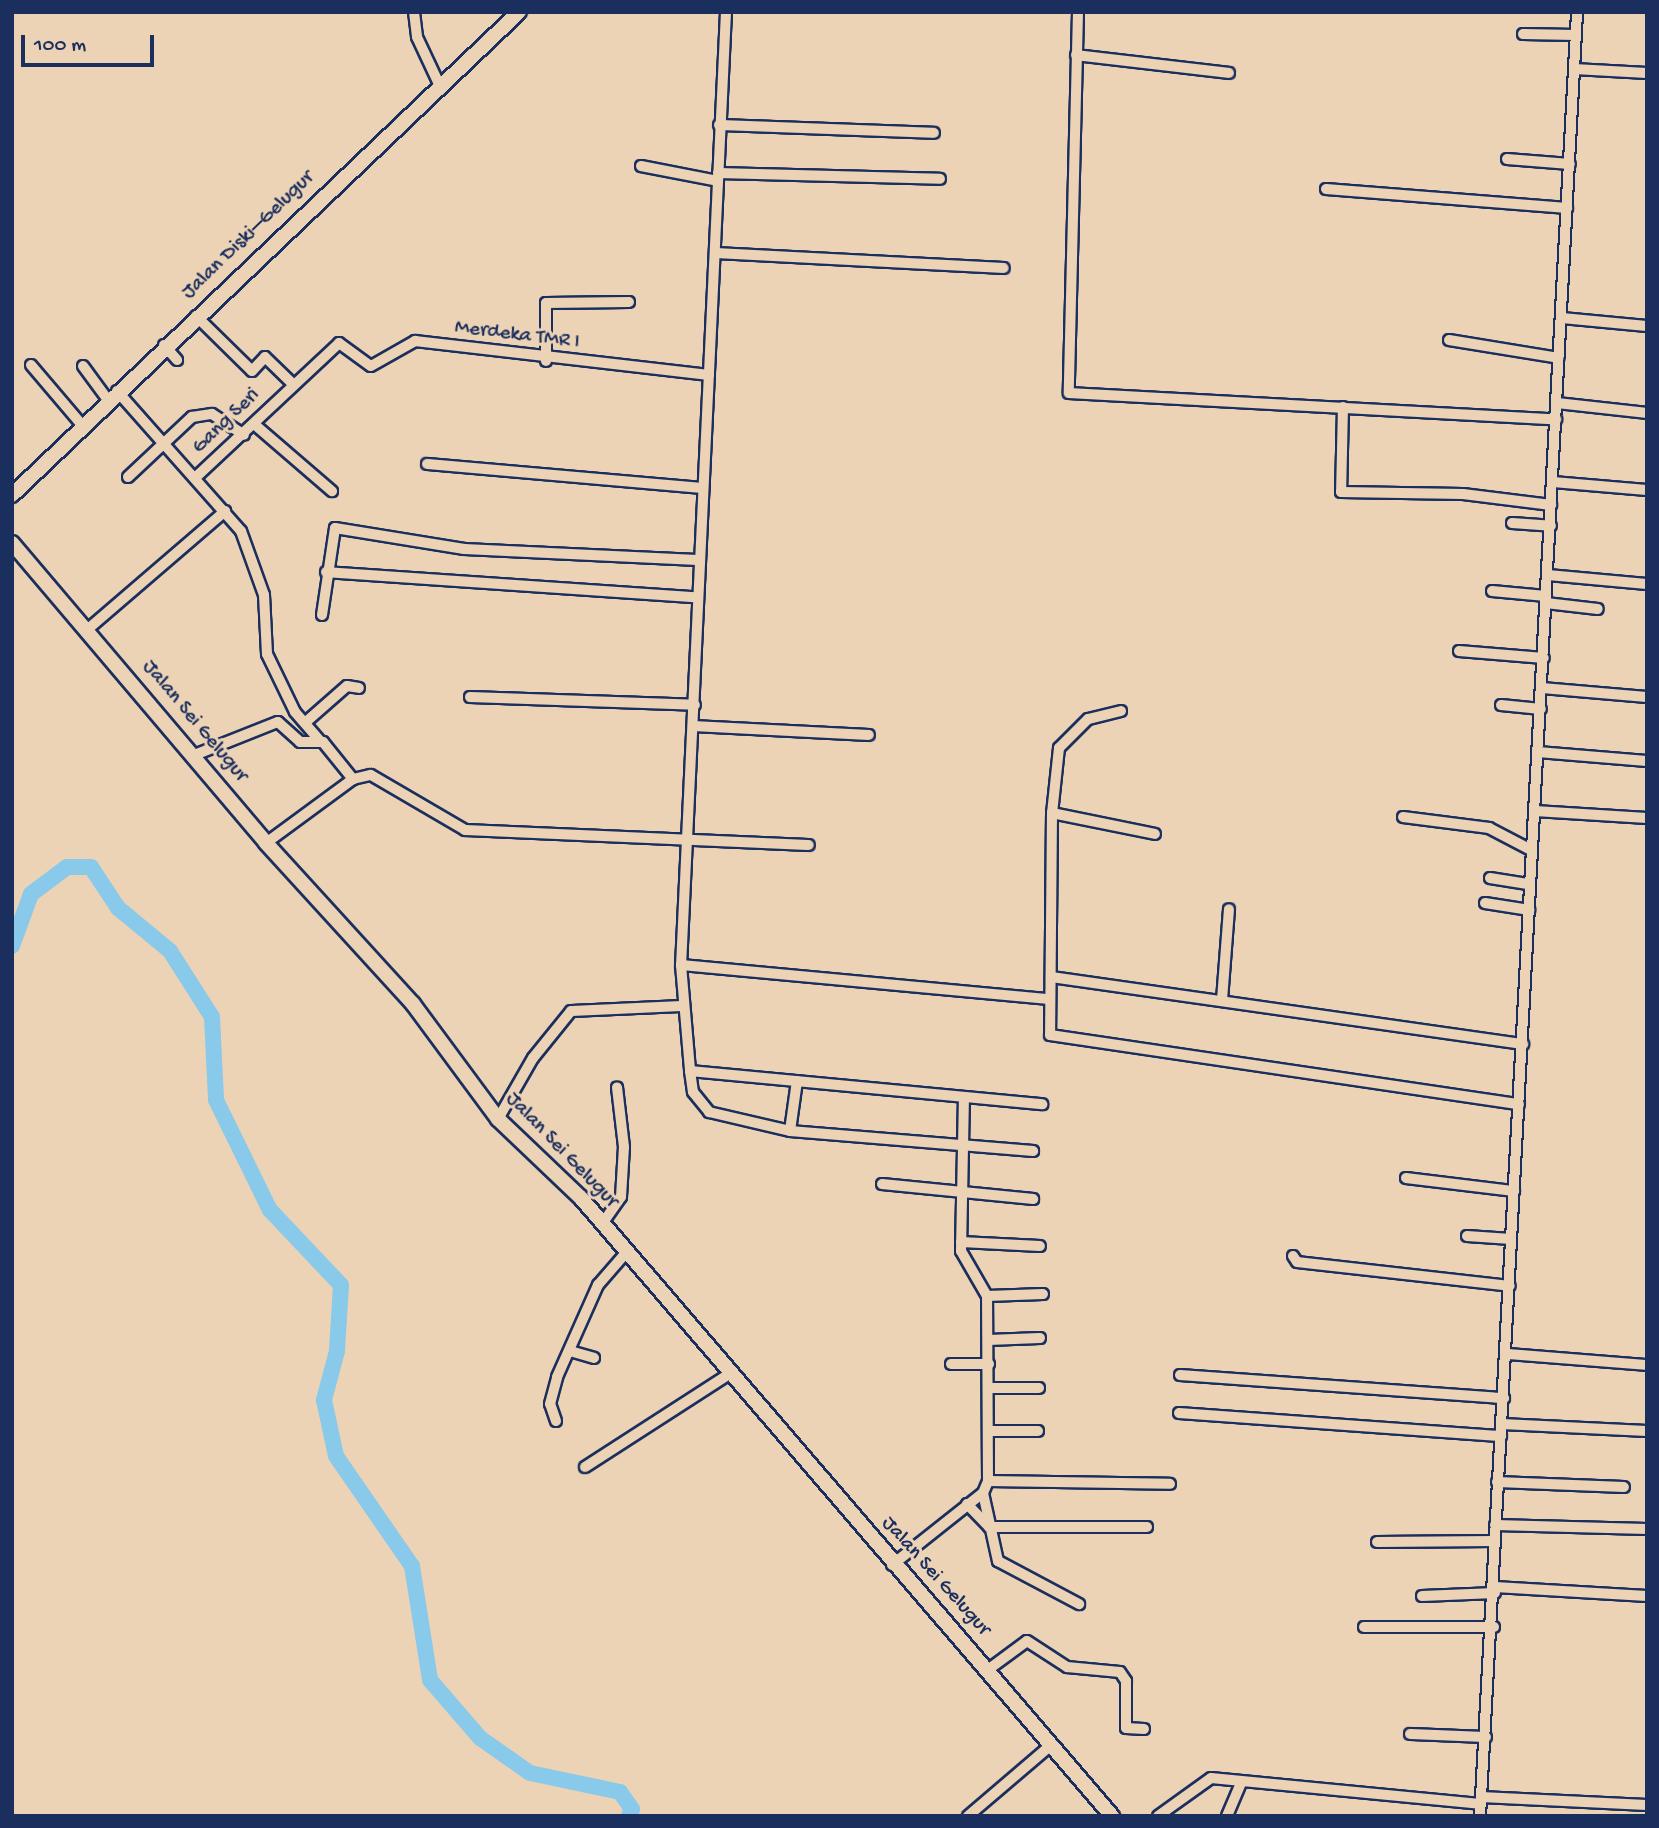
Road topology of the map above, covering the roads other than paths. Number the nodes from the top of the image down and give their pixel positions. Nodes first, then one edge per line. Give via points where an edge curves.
1 (414, 12) edge
2 (519, 12) edge
3 (726, 12) edge
4 (1078, 12) edge
5 (1577, 12) edge
6 (1523, 34) dead end
7 (1576, 35) junction
8 (1076, 55) junction
9 (1574, 69) junction
10 (1229, 73) dead end
11 (1647, 73) edge
12 (439, 84) junction
13 (719, 125) junction
14 (933, 133) dead end
15 (1507, 159) dead end
16 (1570, 164) junction
17 (641, 166) dead end
18 (718, 177) junction
19 (940, 179) dead end
20 (1326, 189) dead end
21 (1567, 208) junction
22 (716, 253) junction
23 (1004, 268) dead end
24 (629, 302) dead end
25 (197, 316) junction
26 (1562, 318) junction
27 (1647, 326) edge
28 (1449, 340) dead end
29 (339, 343) joint
30 (164, 345) junction
31 (1559, 358) junction
32 (177, 360) dead end
33 (546, 361) junction
34 (31, 365) dead end
35 (83, 366) dead end
36 (709, 375) junction
37 (294, 385) junction
38 (112, 395) junction
39 (1557, 403) junction
40 (1343, 407) junction
41 (1647, 413) edge
42 (1556, 419) junction
43 (254, 424) junction
44 (82, 425) junction
45 (244, 435) junction
46 (164, 440) junction
47 (427, 464) dead end
48 (128, 477) dead end
49 (195, 477) junction
50 (1553, 482) junction
51 (703, 488) junction
52 (1647, 489) edge
53 (331, 491) dead end
54 (12, 495) edge
55 (1551, 505) junction
56 (225, 511) junction
57 (1512, 523) dead end
58 (1551, 526) junction
59 (12, 543) edge
60 (698, 560) junction
61 (326, 572) junction
62 (1548, 575) junction
63 (1647, 584) edge
64 (1492, 591) dead end
65 (697, 597) junction
66 (1546, 599) junction
67 (1598, 608) dead end
68 (322, 615) dead end
69 (88, 629) junction
70 (1459, 650) dead end
71 (1544, 658) junction
72 (359, 688) dead end
73 (1542, 688) junction
74 (470, 696) dead end
75 (1647, 697) edge
76 (695, 705) junction
77 (1501, 705) dead end
78 (1541, 709) junction
79 (1121, 711) dead end
80 (307, 721) junction
81 (693, 726) junction
82 (869, 735) dead end
83 (320, 741) junction
84 (1538, 752) junction
85 (197, 754) junction
86 (1647, 761) edge
87 (353, 779) junction
88 (1535, 811) junction
89 (1052, 813) junction
90 (1403, 817) dead end
91 (1647, 818) edge
92 (1154, 834) dead end
93 (688, 841) junction
94 (266, 843) junction
95 (809, 845) dead end
96 (1531, 850) junction
97 (1490, 878) dead end
98 (1528, 884) junction
99 (1485, 903) dead end
100 (1229, 909) dead end
101 (1529, 909) junction
102 (681, 965) junction
103 (1051, 977) junction
104 (1049, 999) junction
105 (1222, 1000) junction
106 (682, 1006) junction
107 (1523, 1044) junction
108 (690, 1071) junction
109 (797, 1081) junction
110 (617, 1087) dead end
111 (964, 1100) junction
112 (1042, 1104) dead end
113 (1520, 1104) junction
114 (498, 1119) junction
115 (790, 1130) junction
116 (963, 1143) junction
117 (1033, 1151) dead end
118 (1406, 1178) dead end
119 (881, 1184) dead end
120 (1514, 1191) junction
121 (961, 1194) junction
122 (1033, 1199) dead end
123 (602, 1224) junction
124 (1467, 1236) dead end
125 (1511, 1239) junction
126 (961, 1242) junction
127 (1040, 1246) dead end
128 (624, 1255) junction
129 (1293, 1256) dead end
130 (1510, 1286) junction
131 (1044, 1294) dead end
132 (987, 1296) junction
133 (1040, 1338) dead end
134 (988, 1340) junction
135 (570, 1351) junction
136 (1507, 1354) junction
137 (594, 1358) dead end
138 (951, 1364) dead end
139 (989, 1364) junction
140 (1647, 1364) edge
141 (731, 1373) junction
142 (1180, 1375) dead end
143 (989, 1388) junction
144 (1040, 1388) dead end
145 (1504, 1398) junction
146 (1179, 1413) dead end
147 (556, 1421) dead end
148 (1502, 1424) junction
149 (988, 1431) junction
150 (1038, 1431) dead end
151 (1647, 1431) edge
152 (1501, 1436) junction
153 (585, 1467) dead end
154 (988, 1481) junction
155 (1497, 1482) junction
156 (1170, 1484) dead end
157 (1625, 1488) dead end
158 (983, 1493) junction
159 (967, 1504) junction
160 (1495, 1525) junction
161 (989, 1527) junction
162 (1147, 1527) dead end
163 (1647, 1529) edge
164 (1494, 1541) junction
165 (1377, 1542) dead end
166 (892, 1565) junction
167 (1495, 1590) junction
168 (1422, 1596) dead end
169 (1647, 1596) edge
170 (1079, 1604) dead end
171 (1364, 1627) dead end
172 (1494, 1627) junction
173 (989, 1669) junction
174 (1144, 1729) dead end
175 (1410, 1734) dead end
176 (1486, 1737) junction
177 (1050, 1746) junction
178 (1241, 1783) junction
179 (1481, 1800) junction
180 (1647, 1805) edge
181 (968, 1816) edge
182 (1112, 1816) edge
183 (1158, 1816) edge
184 (1227, 1816) edge
185 (1480, 1816) edge

1 - 12 street via 417,37
2 - 12 main road, Jalan Diski–Gelugur
3 - 13 street
4 - 8 street
5 - 7 street
6 - 7 street
7 - 9 street
8 - 10 street
8 - 40 street via 1069,393
9 - 11 street
9 - 16 street
12 - 25 main road, Jalan Diski–Gelugur
13 - 14 street
13 - 18 street
15 - 16 street
16 - 21 street
17 - 18 street
18 - 19 street
18 - 22 street
20 - 21 street
21 - 26 street
22 - 23 street
22 - 36 street
24 - 33 street via 546,303
25 - 30 main road, Jalan Diski–Gelugur
25 - 37 street via 253,371 265,357
26 - 27 street
26 - 31 street
28 - 31 street
29 - 33 street, Merdeka TMR I via 371,366 415,341
29 - 37 street, Gang Seri
30 - 32 street
30 - 38 main road, Jalan Diski–Gelugur
31 - 39 street
33 - 36 street, Merdeka TMR I
34 - 44 street
35 - 38 street, Gang Seri
36 - 51 street
37 - 43 street, Gang Seri
38 - 44 main road, Jalan Diski–Gelugur
38 - 46 street, Gang Seri
39 - 41 street
39 - 42 street
40 - 42 street
40 - 55 street via 1341,492 1463,494
42 - 50 street
43 - 45 street, Gang Seri
43 - 53 street
44 - 54 main road, Jalan Diski–Gelugur
45 - 46 street via 205,414
45 - 49 street, Gang Seri
46 - 48 street
46 - 49 street, Gang Seri
47 - 51 street
49 - 56 street
50 - 52 street
50 - 55 street
51 - 60 street
55 - 58 street
56 - 69 street
56 - 80 street via 258,571 267,654 295,712
57 - 58 street
58 - 62 street
59 - 69 main road, Jalan Sei Gelugur
60 - 61 street via 464,549 343,527 330,534
60 - 65 street
61 - 65 street
61 - 68 street
62 - 63 street
62 - 66 street
64 - 66 street
65 - 76 street
66 - 67 street
66 - 71 street
69 - 85 main road, Jalan Sei Gelugur
70 - 71 street
71 - 73 street
72 - 80 street via 347,686
73 - 75 street
73 - 78 street
74 - 76 street
76 - 81 street
77 - 78 street
78 - 84 street
79 - 89 street via 1088,719 1061,744
80 - 83 street
81 - 82 street
81 - 93 street
83 - 85 street via 300,742 278,722
83 - 87 street
84 - 86 street
84 - 88 street
85 - 94 main road, Jalan Sei Gelugur
87 - 93 street via 386,779 465,830
87 - 94 street
88 - 91 street
88 - 96 street
89 - 92 street
89 - 103 street
90 - 96 street via 1489,828
93 - 95 street
93 - 102 street
94 - 114 main road, Jalan Sei Gelugur via 413,1004
96 - 98 street
97 - 98 street
98 - 101 street
99 - 101 street
100 - 105 street
101 - 107 street
102 - 104 street
102 - 106 street
103 - 104 street
103 - 105 street
104 - 113 street via 1054,1037
105 - 107 street
106 - 108 street
106 - 114 street via 571,1011 533,1058
107 - 113 street
108 - 109 street
108 - 115 street via 693,1092 709,1112
109 - 111 street
109 - 115 street
110 - 123 street via 624,1147 621,1197
111 - 112 street
111 - 116 street
113 - 120 street
114 - 123 main road, Jalan Sei Gelugur
115 - 116 street
116 - 117 street
116 - 121 street
118 - 120 street
119 - 121 street
120 - 125 street
121 - 122 street
121 - 126 street
123 - 128 main road, Jalan Sei Gelugur
124 - 125 street
125 - 130 street
126 - 127 street
126 - 132 street via 962,1256
128 - 135 street via 598,1285
128 - 141 main road, Jalan Sei Gelugur
129 - 130 street via 1297,1262
130 - 136 street
131 - 132 street
132 - 134 street
133 - 134 street
134 - 139 street
135 - 137 street
135 - 147 street via 550,1404
136 - 140 street
136 - 145 street
138 - 139 street
139 - 143 street
141 - 153 street
141 - 166 main road, Jalan Sei Gelugur
142 - 145 street
143 - 144 street
143 - 149 street
145 - 148 street
146 - 152 street
148 - 151 street
148 - 152 street
149 - 150 street
149 - 154 street
152 - 155 street
154 - 156 street
154 - 158 street
155 - 157 street
155 - 160 street
158 - 159 street
158 - 161 street
159 - 161 street
159 - 166 street
160 - 163 street
160 - 164 street
161 - 162 street
161 - 170 street via 997,1558 1007,1569
164 - 165 street
164 - 167 street
166 - 173 main road, Jalan Sei Gelugur
167 - 168 street
167 - 169 street
167 - 172 street
171 - 172 street
172 - 176 street
173 - 174 street via 1027,1642 1068,1667 1119,1672 1126,1681 1126,1728
173 - 177 main road, Jalan Sei Gelugur
175 - 176 street
176 - 179 street
177 - 181 street
177 - 182 main road, Jalan Sei Gelugur
178 - 179 street
178 - 183 street via 1199,1782
178 - 184 street
179 - 180 street
179 - 185 street

